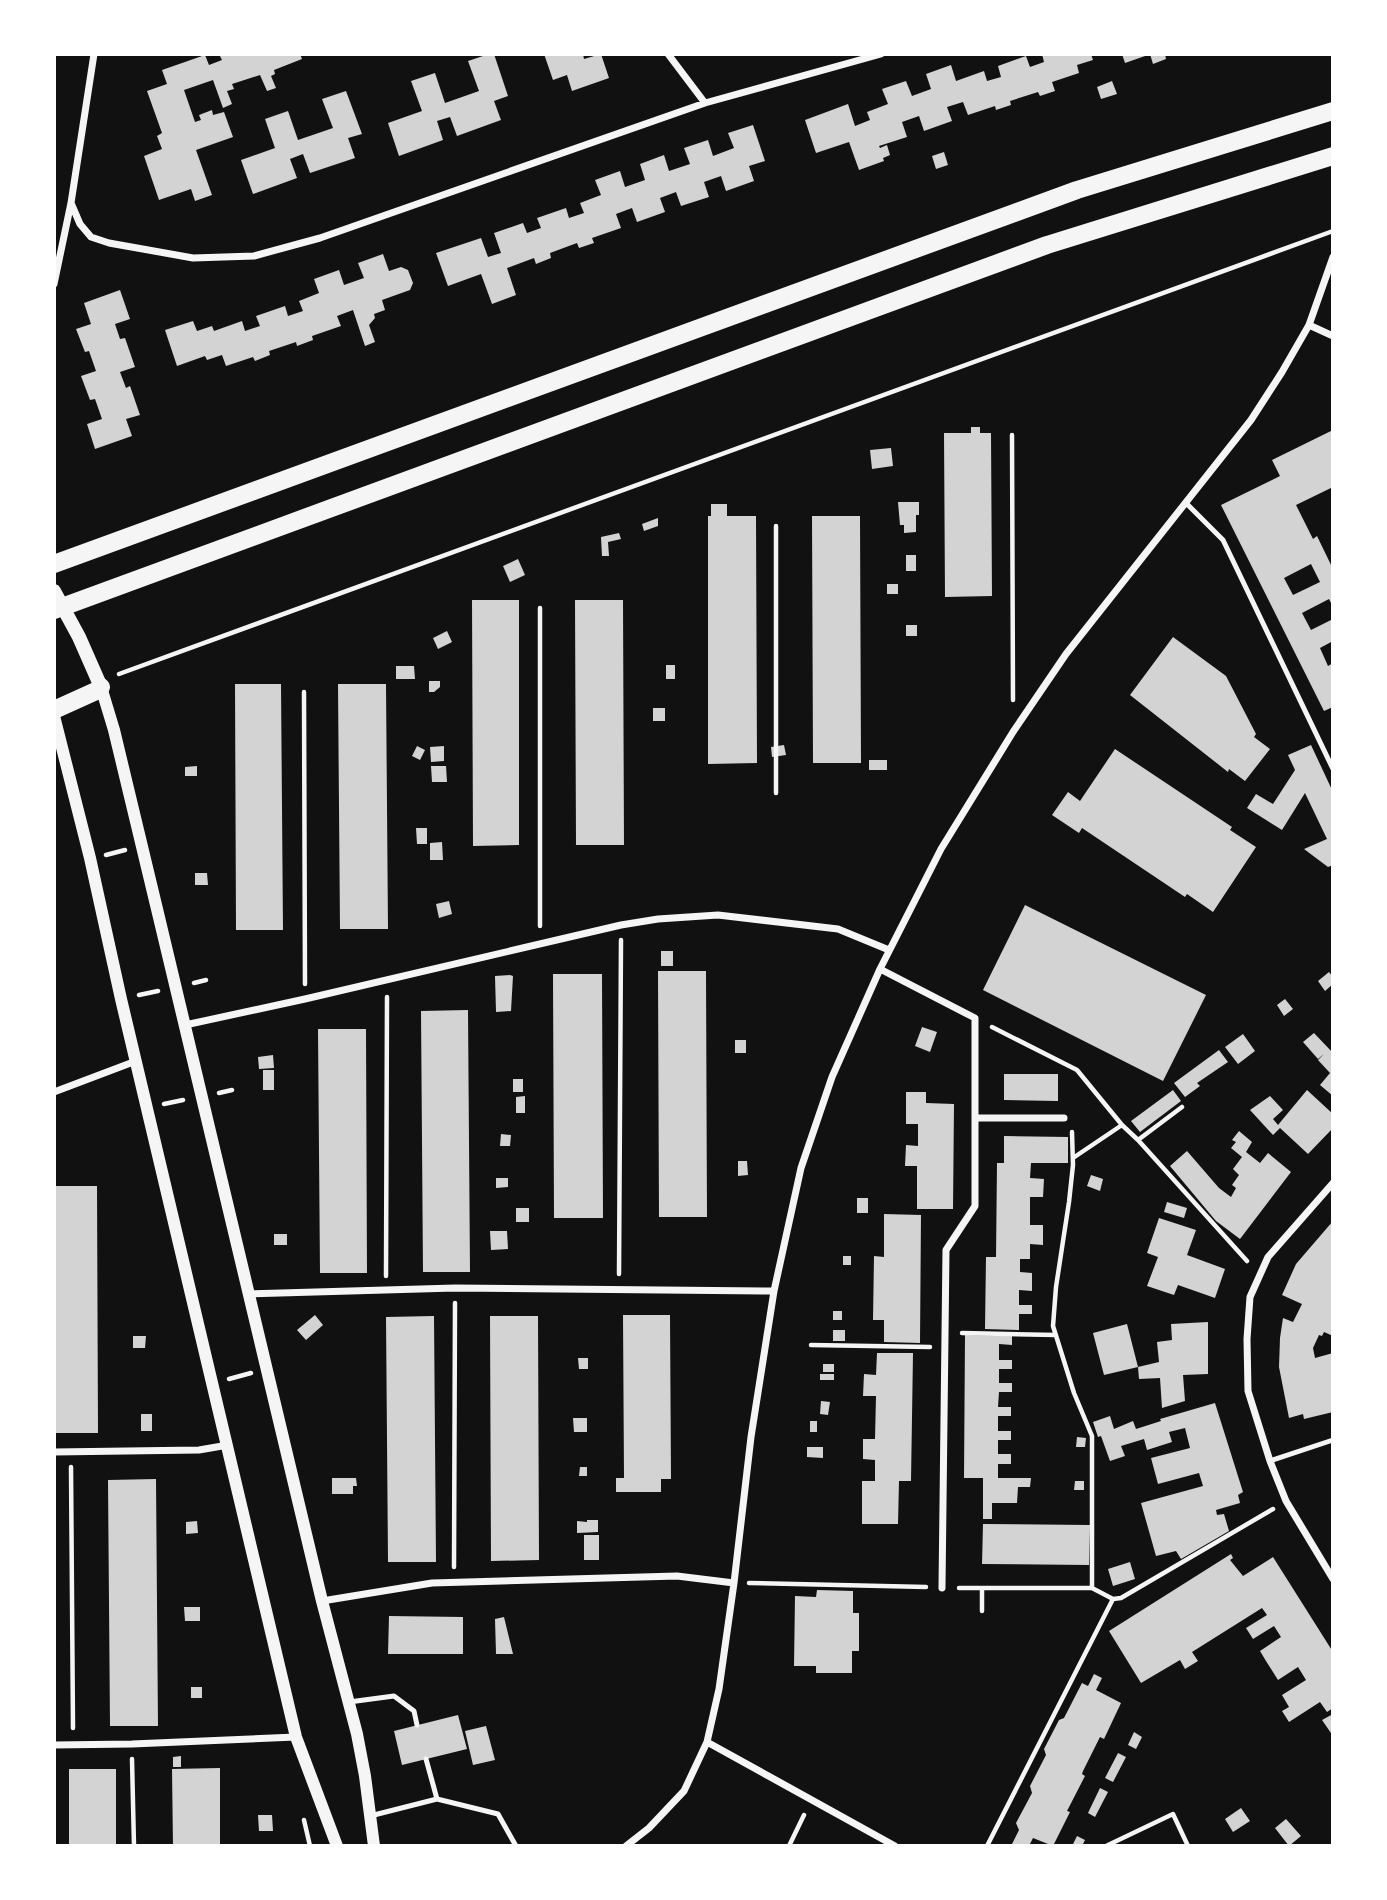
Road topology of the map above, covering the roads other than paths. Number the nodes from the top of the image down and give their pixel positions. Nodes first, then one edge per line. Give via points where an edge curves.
1 (94, 54) edge
2 (668, 54) edge
3 (881, 54) edge
4 (705, 103) junction
5 (1333, 111) edge
6 (1333, 156) edge
7 (71, 203) junction
8 (1333, 257) edge
9 (54, 284) edge
10 (1309, 325) junction
11 (1333, 336) edge
12 (1186, 503) junction
13 (54, 564) edge
14 (54, 591) edge
15 (54, 610) edge
16 (108, 681) junction
17 (54, 710) edge
18 (54, 716) edge
19 (1333, 769) edge
20 (889, 950) junction
21 (880, 969) junction
22 (185, 1025) junction
23 (136, 1061) junction
24 (54, 1092) edge
25 (976, 1118) junction
26 (1064, 1118) road end
27 (1333, 1183) edge
28 (774, 1291) junction
29 (249, 1294) junction
30 (1333, 1440) edge
31 (228, 1445) junction
32 (54, 1452) edge
33 (1270, 1461) junction
34 (1333, 1579) edge
35 (734, 1583) junction
36 (942, 1588) road end
37 (322, 1601) junction
38 (349, 1702) junction
39 (417, 1725) dead end
40 (296, 1737) junction
41 (707, 1742) junction
42 (54, 1745) edge
43 (426, 1759) dead end
44 (437, 1798) junction
45 (370, 1816) junction
46 (337, 1846) edge
47 (374, 1846) edge
48 (516, 1846) edge
49 (626, 1846) edge
50 (895, 1846) edge

1 - 7 street
2 - 4 street
3 - 4 street
4 - 7 street via 333,234 254,256 194,258 109,243 91,237
5 - 13 main road via 1077,190
6 - 15 main road via 1047,245
7 - 9 street
8 - 10 street
10 - 11 street
10 - 12 street via 1251,420
12 - 19 lane via 1223,540
12 - 20 street via 1066,654 1013,732 941,849
14 - 16 main road via 91,662
16 - 17 main road
16 - 22 street via 114,730
18 - 23 street
20 - 21 street
20 - 22 street via 838,929 718,915 658,919
21 - 25 street via 975,1018
21 - 28 street via 832,1077 801,1168
22 - 29 street
23 - 24 street
23 - 31 street
25 - 26 street
25 - 36 street via 975,1206 946,1250
27 - 33 street via 1268,1257 1251,1297 1248,1391
28 - 29 street via 455,1288
28 - 35 street
29 - 37 street
30 - 33 lane
31 - 32 street via 199,1450
31 - 40 street
33 - 34 street via 1286,1501
35 - 37 street via 677,1576 432,1583
35 - 41 street
37 - 38 street
38 - 39 lane via 394,1696 414,1711
38 - 45 street
40 - 42 street
40 - 46 street
41 - 49 street via 684,1791
41 - 50 street
43 - 44 lane
44 - 45 lane
44 - 48 lane via 498,1814
45 - 47 street

